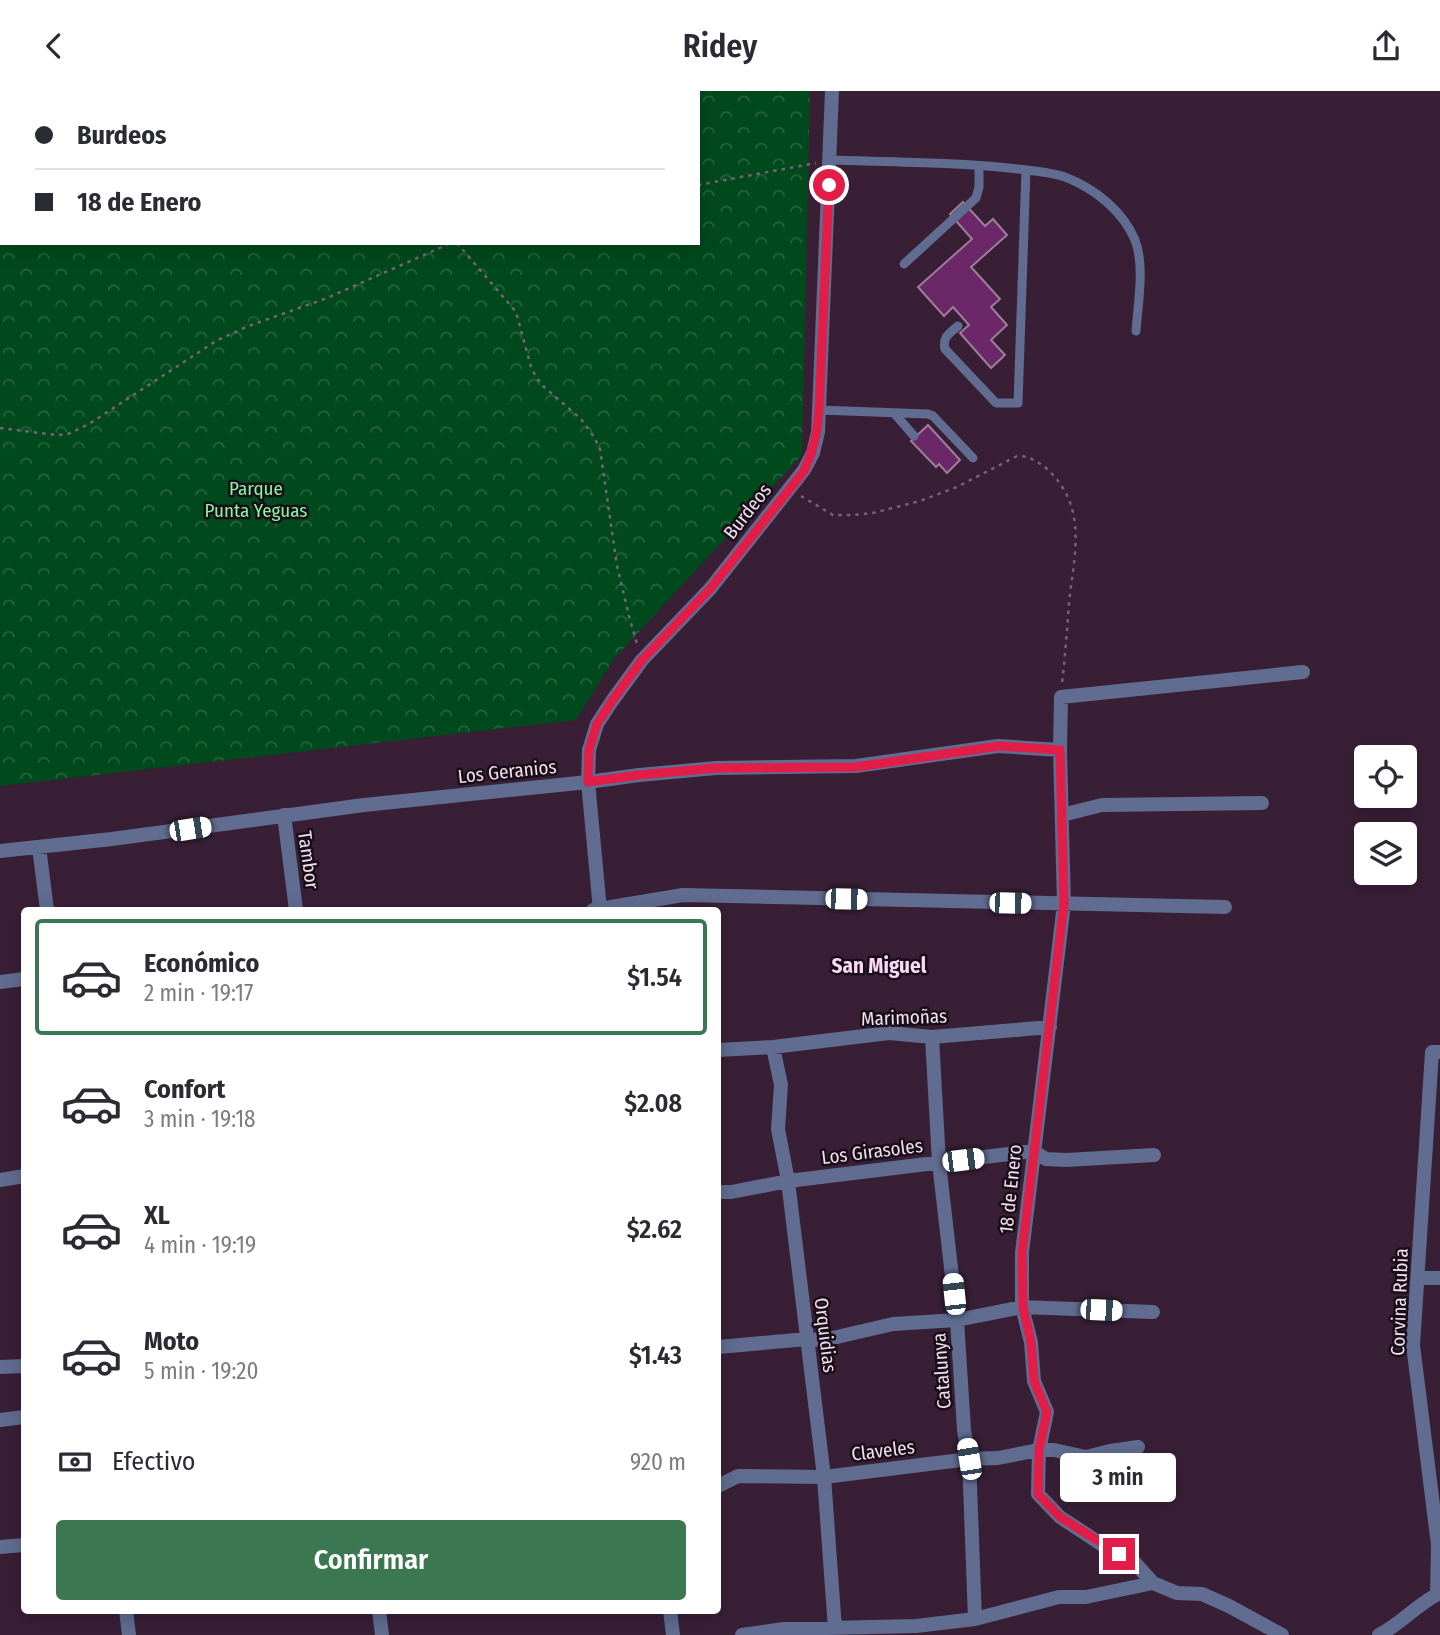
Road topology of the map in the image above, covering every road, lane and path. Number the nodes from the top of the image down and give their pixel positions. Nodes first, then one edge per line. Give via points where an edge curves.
1 (832, 91) edge
2 (830, 160) junction
3 (979, 166) junction
4 (1026, 170) junction
5 (700, 185) edge
6 (447, 245) edge
7 (459, 245) edge
8 (904, 264) dead end
9 (958, 326) dead end
10 (1136, 331) dead end
11 (819, 410) junction
12 (894, 413) junction
13 (0, 428) edge
14 (914, 436) dead end
15 (973, 458) dead end
16 (789, 489) junction
17 (642, 660) junction
18 (1303, 671) dead end
19 (1061, 697) junction
20 (1060, 750) junction
21 (588, 782) junction
22 (1262, 803) dead end
23 (284, 815) junction
24 (1062, 815) junction
25 (38, 847) junction
26 (0, 851) edge
27 (1064, 904) junction
28 (47, 907) edge
29 (296, 907) edge
30 (598, 907) edge
31 (615, 907) edge
32 (1225, 907) dead end
33 (21, 979) edge
34 (0, 982) edge
35 (1049, 1027) junction
36 (932, 1037) junction
37 (773, 1047) junction
38 (721, 1050) edge
39 (1436, 1052) edge
40 (1033, 1151) junction
41 (1154, 1155) dead end
42 (939, 1163) junction
43 (21, 1176) edge
44 (1424, 1179) junction
45 (1440, 1179) edge
46 (0, 1180) edge
47 (788, 1181) junction
48 (721, 1192) edge
49 (1418, 1278) junction
50 (1440, 1278) edge
51 (1023, 1307) junction
52 (1153, 1312) dead end
53 (957, 1320) junction
54 (807, 1339) junction
55 (721, 1347) edge
56 (21, 1366) edge
57 (0, 1367) edge
58 (21, 1417) edge
59 (0, 1420) edge
60 (1138, 1447) dead end
61 (1039, 1450) junction
62 (969, 1459) junction
63 (824, 1477) junction
64 (721, 1484) edge
65 (21, 1545) edge
66 (0, 1547) edge
67 (1153, 1583) junction
68 (1438, 1594) edge
69 (126, 1614) edge
70 (379, 1614) edge
71 (670, 1614) edge
72 (975, 1619) junction
73 (835, 1629) junction
74 (129, 1635) edge
75 (382, 1635) edge
76 (673, 1635) edge
77 (742, 1635) edge
78 (1282, 1635) edge
79 (1379, 1635) edge

1 - 2 street, Burdeos
2 - 3 lane
2 - 5 path
2 - 11 street, Burdeos
3 - 4 lane
3 - 8 lane via 975,198
4 - 9 lane via 1018,403 996,403 945,349 946,337
4 - 10 lane via 1063,176 1092,190 1128,226 1140,262
6 - 13 path via 216,341 68,433 46,435
7 - 17 path via 516,312 536,377 581,419 600,449 617,566
11 - 12 lane
11 - 16 street, Burdeos via 813,453
12 - 14 lane
12 - 15 lane via 933,416
16 - 17 street, Burdeos via 710,589
16 - 19 path via 833,515 873,513 957,487 1017,456 1040,463 1073,507 1076,532
17 - 21 street, Burdeos via 597,724 589,750
18 - 19 street
19 - 20 street, 18 de Enero
20 - 21 street, Los Geranios via 999,746 856,767 716,768
20 - 24 street, 18 de Enero
21 - 23 street, Los Geranios
21 - 30 street, Burdeos
22 - 24 street via 1102,805
23 - 25 street, Los Geranios
23 - 29 street, Tambor
24 - 27 street, 18 de Enero
25 - 26 street, Los Geranios
25 - 28 street
27 - 31 street via 683,895
27 - 32 street
27 - 35 street, 18 de Enero
33 - 34 street
35 - 36 street, Marimoñas
35 - 40 street, 18 de Enero
36 - 37 street, Marimoñas via 889,1033
36 - 42 street, Catalunya
37 - 38 street, Marimoñas
37 - 47 street, Orquidias via 781,1085 778,1129
39 - 44 street, Corvina Rubia
40 - 41 street, Los Girasoles via 1046,1159 1066,1160
40 - 42 street, Los Girasoles
40 - 51 street, 18 de Enero via 1022,1253
42 - 47 street, Los Girasoles
42 - 53 street, Catalunya
43 - 46 street
44 - 45 street
44 - 49 street, Corvina Rubia
47 - 48 street, Los Girasoles
47 - 54 street, Orquidias
49 - 50 street
49 - 68 street, Corvina Rubia via 1413,1345 1438,1545
51 - 52 street
51 - 53 street
51 - 61 street, 18 de Enero via 1034,1381 1047,1412
53 - 54 street via 893,1324 824,1341
53 - 62 street, Catalunya
54 - 55 street
54 - 63 street, Orquidias
56 - 57 street
58 - 59 street
60 - 61 street, Claveles via 1086,1457
61 - 62 street, Claveles
61 - 67 street, 18 de Enero via 1038,1494 1060,1517 1135,1563
62 - 63 street, Claveles
62 - 72 street, Catalunya
63 - 64 street, Claveles via 738,1476
63 - 73 street, Orquidias
65 - 66 street
67 - 72 street via 1086,1597 1059,1597
67 - 78 street via 1177,1593 1202,1594
68 - 79 street
69 - 74 street
70 - 75 street
71 - 76 street
72 - 73 street
73 - 77 street

